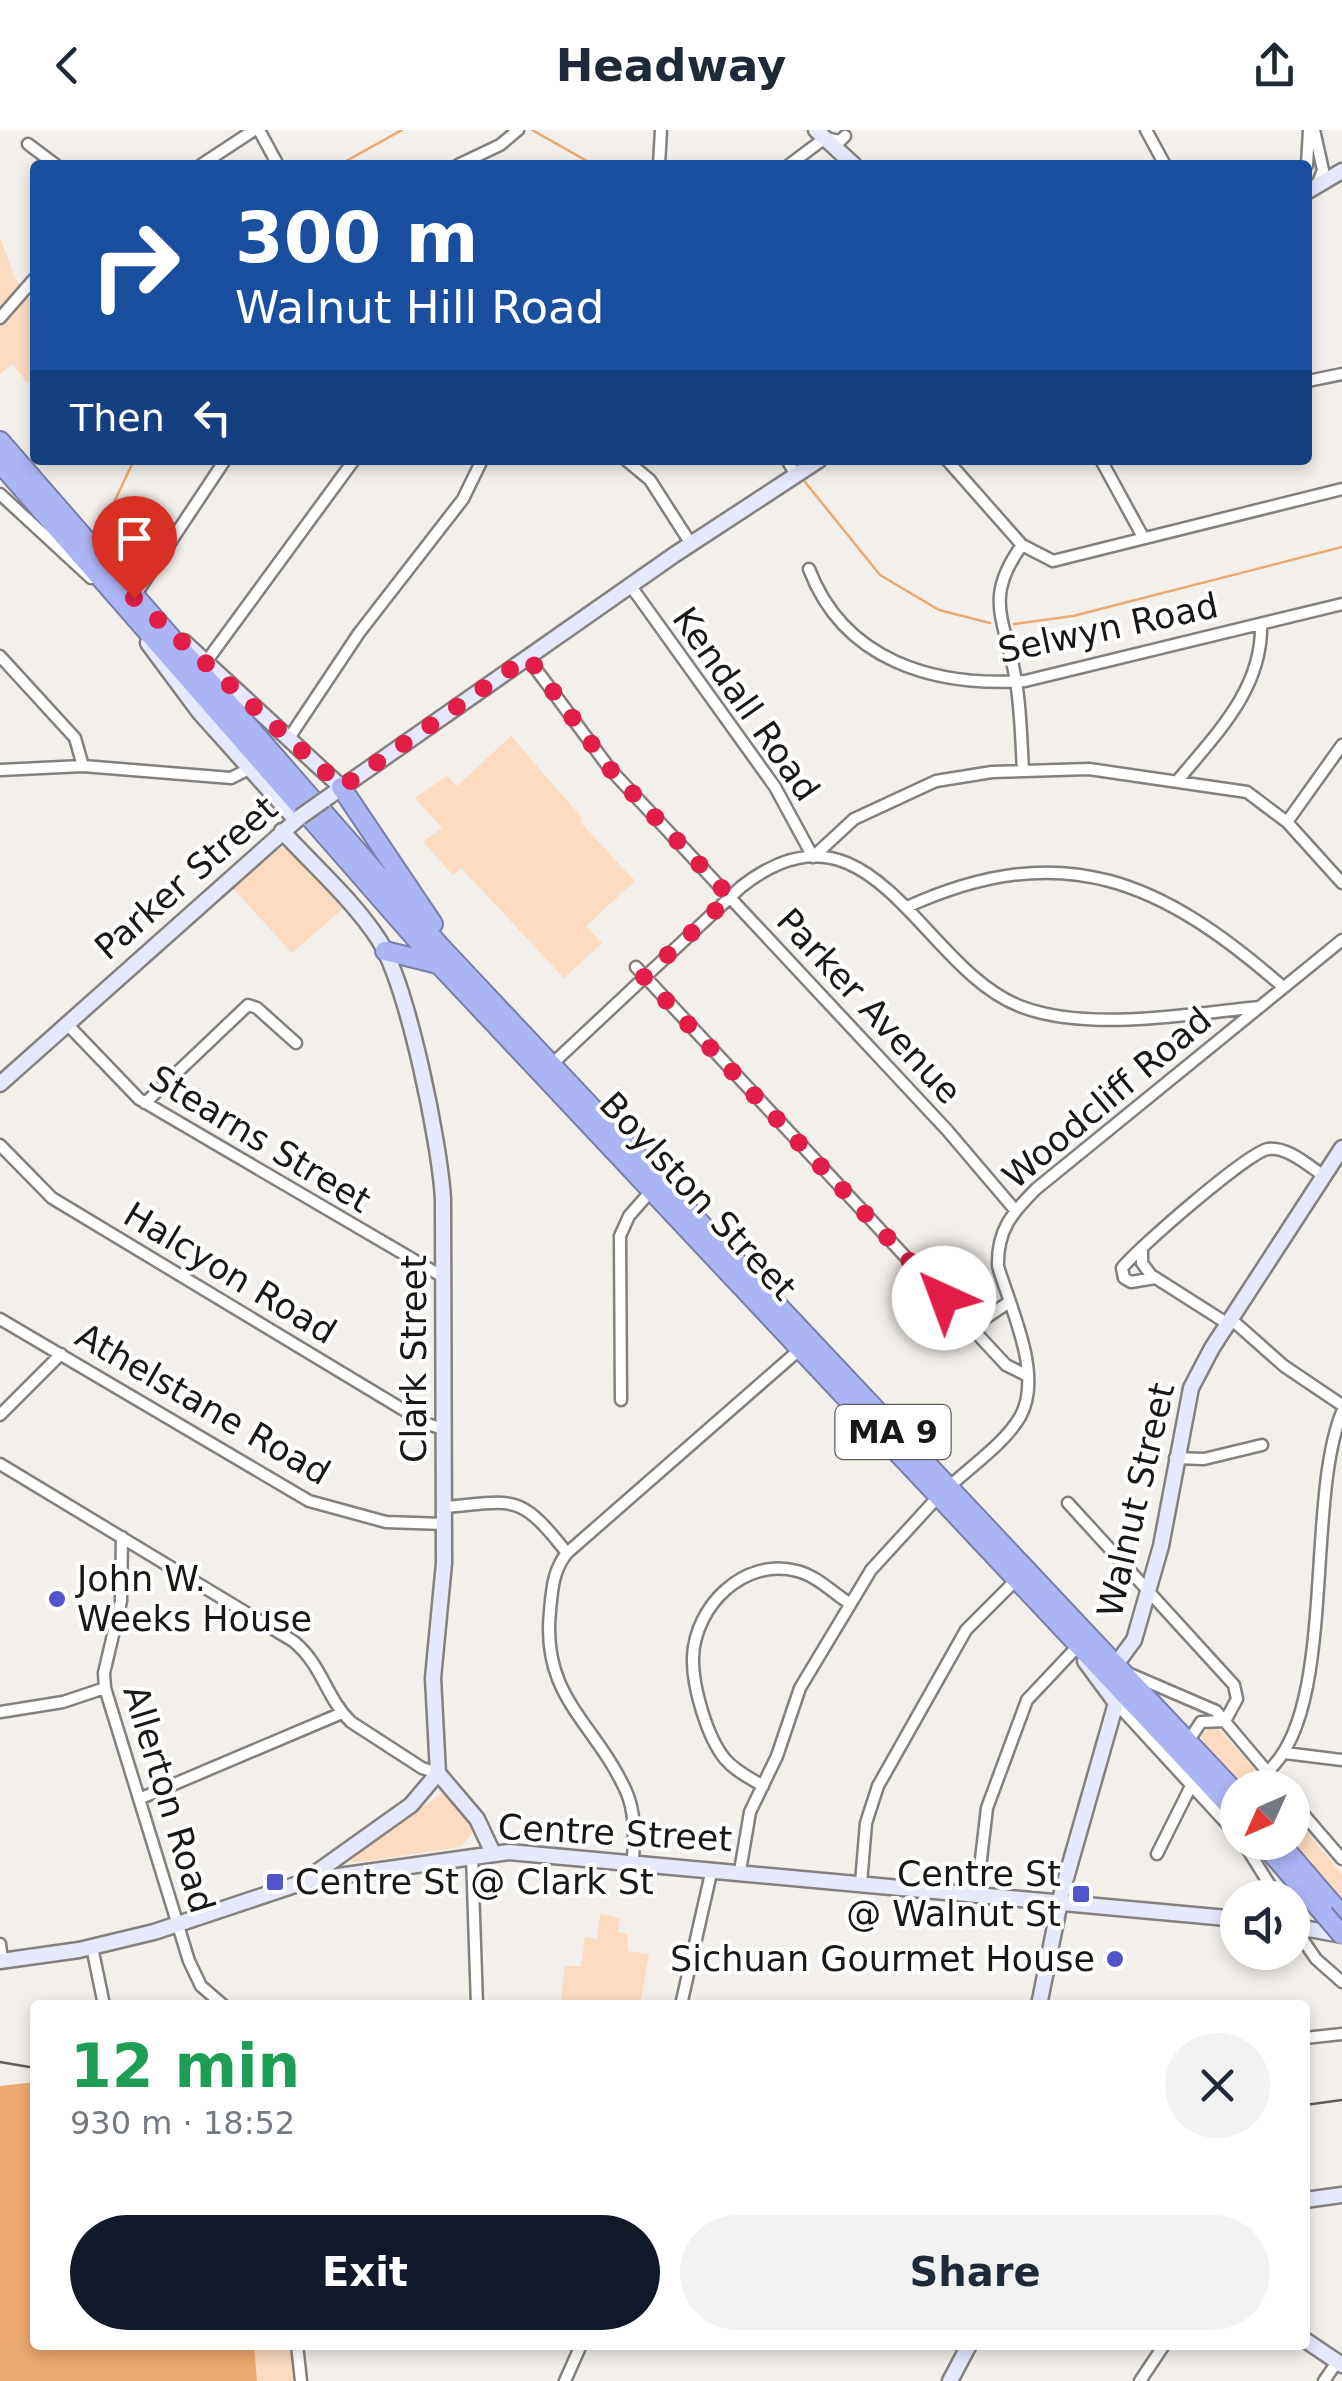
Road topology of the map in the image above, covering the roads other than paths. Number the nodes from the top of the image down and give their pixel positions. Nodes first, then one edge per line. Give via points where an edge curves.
1 (256, 130) edge
2 (518, 130) edge
3 (661, 130) edge
4 (1146, 130) edge
5 (1311, 130) edge
6 (820, 134) edge
7 (845, 136) dead end
8 (28, 144) dead end
9 (49, 160) edge
10 (209, 160) edge
11 (275, 160) edge
12 (471, 160) edge
13 (659, 160) edge
14 (794, 160) edge
15 (849, 160) edge
16 (1161, 160) edge
17 (1308, 160) edge
18 (1342, 171) edge
19 (1312, 188) edge
20 (30, 284) edge
21 (0, 318) edge
22 (1342, 374) edge
23 (1312, 380) edge
24 (0, 441) edge
25 (0, 464) edge
26 (221, 465) edge
27 (350, 465) edge
28 (480, 465) edge
29 (636, 465) edge
30 (790, 465) edge
31 (811, 465) edge
32 (951, 465) edge
33 (1104, 465) edge
34 (796, 475) junction
35 (1342, 489) edge
36 (0, 494) edge
37 (1143, 537) junction
38 (691, 544) junction
39 (1022, 545) junction
40 (809, 570) dead end
41 (630, 585) junction
42 (123, 601) junction
43 (1342, 604) edge
44 (1261, 624) junction
45 (0, 656) edge
46 (528, 657) junction
47 (206, 662) junction
48 (1016, 681) junction
49 (289, 738) junction
50 (1342, 745) edge
51 (83, 766) junction
52 (251, 768) junction
53 (0, 770) edge
54 (1023, 770) junction
55 (1179, 780) junction
56 (342, 787) junction
57 (298, 818) junction
58 (1287, 822) junction
59 (282, 832) junction
60 (813, 856) junction
61 (1342, 884) edge
62 (730, 897) junction
63 (907, 907) junction
64 (1342, 940) edge
65 (385, 951) junction
66 (439, 965) junction
67 (636, 967) dead end
68 (464, 972) junction
69 (644, 977) junction
70 (1283, 987) junction
71 (1258, 1007) junction
72 (67, 1024) junction
73 (296, 1043) dead end
74 (551, 1065) junction
75 (0, 1084) edge
76 (144, 1103) junction
77 (0, 1146) edge
78 (1342, 1148) edge
79 (1338, 1164) edge
80 (1324, 1176) junction
81 (650, 1192) junction
82 (1015, 1210) junction
83 (1142, 1250) junction
84 (443, 1277) junction
85 (1155, 1278) junction
86 (1008, 1302) junction
87 (0, 1319) edge
88 (1229, 1321) junction
89 (971, 1328) junction
90 (798, 1351) junction
91 (61, 1354) junction
92 (1028, 1376) junction
93 (621, 1400) dead end
94 (1342, 1408) edge
95 (0, 1415) edge
96 (444, 1429) junction
97 (1262, 1445) dead end
98 (1176, 1458) junction
99 (0, 1464) edge
100 (942, 1494) junction
101 (1068, 1502) dead end
102 (444, 1508) junction
103 (444, 1524) junction
104 (122, 1537) junction
105 (566, 1552) junction
106 (1014, 1582) junction
107 (1148, 1590) junction
108 (849, 1603) junction
109 (1076, 1647) junction
110 (1121, 1667) junction
111 (105, 1688) junction
112 (1116, 1702) junction
113 (0, 1712) edge
114 (342, 1713) junction
115 (1224, 1721) junction
116 (1189, 1740) junction
117 (1285, 1752) junction
118 (1342, 1760) edge
119 (1267, 1770) edge
120 (1269, 1770) edge
121 (438, 1773) junction
122 (1220, 1775) edge
123 (1192, 1784) junction
124 (763, 1786) junction
125 (1220, 1795) edge
126 (138, 1799) junction
127 (1220, 1816) edge
128 (1310, 1822) edge
129 (492, 1854) junction
130 (1157, 1854) dead end
131 (472, 1856) junction
132 (634, 1860) junction
133 (1280, 1860) edge
134 (1292, 1860) edge
135 (1342, 1860) edge
136 (712, 1868) junction
137 (740, 1870) junction
138 (302, 1883) junction
139 (862, 1883) junction
140 (977, 1893) junction
141 (1061, 1901) junction
142 (1333, 1915) edge
143 (1220, 1917) edge
144 (178, 1925) junction
145 (1310, 1929) edge
146 (1342, 1935) edge
147 (0, 1944) edge
148 (92, 1948) junction
149 (1310, 1950) edge
150 (1, 1961) edge
151 (1342, 1982) edge
152 (103, 2000) edge
153 (217, 2000) edge
154 (477, 2000) edge
155 (682, 2000) edge
156 (1040, 2000) edge
157 (1342, 2034) edge
158 (1310, 2037) edge
159 (1342, 2195) edge
160 (1310, 2199) edge
161 (1310, 2343) edge
162 (297, 2350) edge
163 (579, 2350) edge
164 (967, 2350) edge
165 (1161, 2350) edge
166 (1340, 2363) edge
167 (955, 2379) edge
168 (300, 2381) edge
169 (565, 2381) edge
170 (1140, 2381) edge
171 (1324, 2381) edge

1 - 10 street
1 - 11 street
2 - 12 street
3 - 13 street
4 - 16 street
5 - 17 street
5 - 19 street via 1323,170
6 - 7 street via 840,141
6 - 14 street
6 - 15 main road
8 - 9 street
18 - 19 main road
20 - 21 street
22 - 23 street
24 - 42 highway, Boylston Street / MA 9
25 - 42 highway, Boylston Street / MA 9
26 - 42 street
27 - 47 street
28 - 49 street via 463,499 359,633
29 - 38 street
30 - 34 street
31 - 34 main road, Parker Street
32 - 39 street
33 - 37 street
34 - 38 main road, Parker Street
35 - 37 street
36 - 42 street
37 - 39 street via 1053,561
38 - 41 main road, Parker Street
39 - 48 street via 998,595
40 - 48 street, Selwyn Road via 830,609 875,654 940,676
41 - 46 main road, Parker Street
41 - 60 street, Kendall Road via 776,787
42 - 47 main road, Boylston Street
42 - 52 main road, Boylston Street via 200,713
42 - 66 highway, Boylston Street / MA 9
42 - 68 highway, Boylston Street / MA 9
43 - 44 street, Selwyn Road
44 - 48 street, Selwyn Road
44 - 55 street via 1260,660 1247,688
45 - 51 street via 75,738
46 - 56 main road, Parker Street
46 - 62 street, Parker Avenue via 610,769
47 - 49 main road, Boylston Street
48 - 54 street
49 - 56 main road, Boylston Street
50 - 58 street
51 - 52 street via 231,778
51 - 53 street
52 - 57 main road, Boylston Street
54 - 55 street via 1089,769
54 - 60 street via 964,775 908,792 854,818
55 - 58 street via 1247,792
56 - 57 main road, Parker Street, bridge
56 - 68 highway
57 - 59 main road, Parker Street
58 - 61 street
59 - 65 main road
59 - 72 main road, Parker Street
60 - 62 street via 763,870
60 - 63 street via 853,865
62 - 69 street
62 - 82 street, Parker Avenue
63 - 70 street via 990,877 1071,872 1151,894 1197,918
63 - 71 street via 985,988 1029,1010 1150,1017
64 - 70 street, Woodcliff Road
65 - 66 highway
65 - 84 main road, Clark Street via 403,1001 438,1158
66 - 81 highway, Boylston Street / MA 9
67 - 69 street
68 - 74 highway, Boylston Street / MA 9
69 - 74 street
69 - 89 street
70 - 71 street, Woodcliff Road
71 - 82 street, Woodcliff Road
72 - 75 main road, Parker Street
72 - 76 street, Stearns Street
73 - 76 street via 248,1005
74 - 100 highway, Boylston Street / MA 9
76 - 84 street, Stearns Street
77 - 96 street, Halcyon Road via 58,1202
78 - 79 main road, Walnut Street
79 - 80 main road, Walnut Street
80 - 83 street via 1286,1152 1266,1150
80 - 88 main road, Walnut Street
81 - 90 highway, Boylston Street / MA 9
81 - 93 street via 620,1236
82 - 86 street, Woodcliff Road via 998,1248
83 - 85 street via 1144,1267
83 - 85 street via 1124,1264 1122,1275 1131,1282
84 - 96 main road, Clark Street
85 - 88 street
86 - 89 street
86 - 92 street, Woodcliff Road
87 - 91 street, Athelstane Road
88 - 94 street
88 - 98 main road, Walnut Street via 1191,1388
89 - 92 street via 1010,1369
90 - 100 highway, Boylston Street / MA 9
90 - 105 street
91 - 95 street
91 - 103 street, Athelstane Road via 309,1501 386,1522
92 - 100 street via 1018,1420
94 - 117 street via 1326,1474 1306,1686
96 - 102 main road, Clark Street
97 - 98 street via 1204,1459
98 - 107 main road, Walnut Street
99 - 104 street
100 - 106 highway, Boylston Street / MA 9
100 - 108 street via 894,1540
100 - 110 highway, Boylston Street / MA 9
101 - 107 street
102 - 103 main road, Clark Street
102 - 105 street via 510,1502 542,1521
103 - 121 main road, Clark Street via 433,1678
104 - 111 street, Allerton Road via 122,1601
104 - 114 street via 300,1646
105 - 132 street via 552,1588 549,1661 626,1792
106 - 109 highway, Boylston Street / MA 9
106 - 139 street via 966,1630 878,1786 866,1823
107 - 110 main road, Walnut Street
107 - 115 street via 1234,1685 1236,1701
108 - 124 street via 796,1697
108 - 124 street via 811,1576 773,1568 731,1584 704,1618 693,1664 713,1736 729,1764
109 - 112 main road
109 - 125 highway, Boylston Street / MA 9
109 - 140 street via 1024,1706 988,1808
110 - 115 street via 1205,1705
110 - 116 highway, Boylston Street / MA 9
111 - 113 street
111 - 126 street, Allerton Road
112 - 123 street
112 - 141 main road
114 - 121 street
114 - 126 street
115 - 116 street via 1202,1721
115 - 119 street
116 - 122 highway, Boylston Street / MA 9
117 - 118 street
117 - 120 street
121 - 129 main road via 477,1819
121 - 138 main road via 411,1805
123 - 127 street
123 - 130 street
124 - 137 street via 748,1821
126 - 144 street, Allerton Road
128 - 135 street
129 - 131 main road, Centre Street
129 - 132 main road, Centre Street
131 - 138 main road, Centre Street
131 - 154 street
132 - 136 main road, Centre Street
133 - 142 highway
134 - 142 highway
136 - 137 main road, Centre Street
136 - 155 street
137 - 139 main road, Centre Street
138 - 144 main road, Centre Street
139 - 140 main road, Centre Street
140 - 141 main road, Centre Street
141 - 143 main road, Centre Street
141 - 156 main road
142 - 146 highway, bridge
144 - 148 main road, Centre Street
144 - 153 street, Allerton Road via 197,1979
145 - 146 main road
147 - 150 street
148 - 150 main road, Centre Street
148 - 152 street
149 - 151 street
157 - 158 street
159 - 160 main road
161 - 166 main road
162 - 168 street
163 - 169 street
164 - 167 main road
165 - 170 street
166 - 171 street

